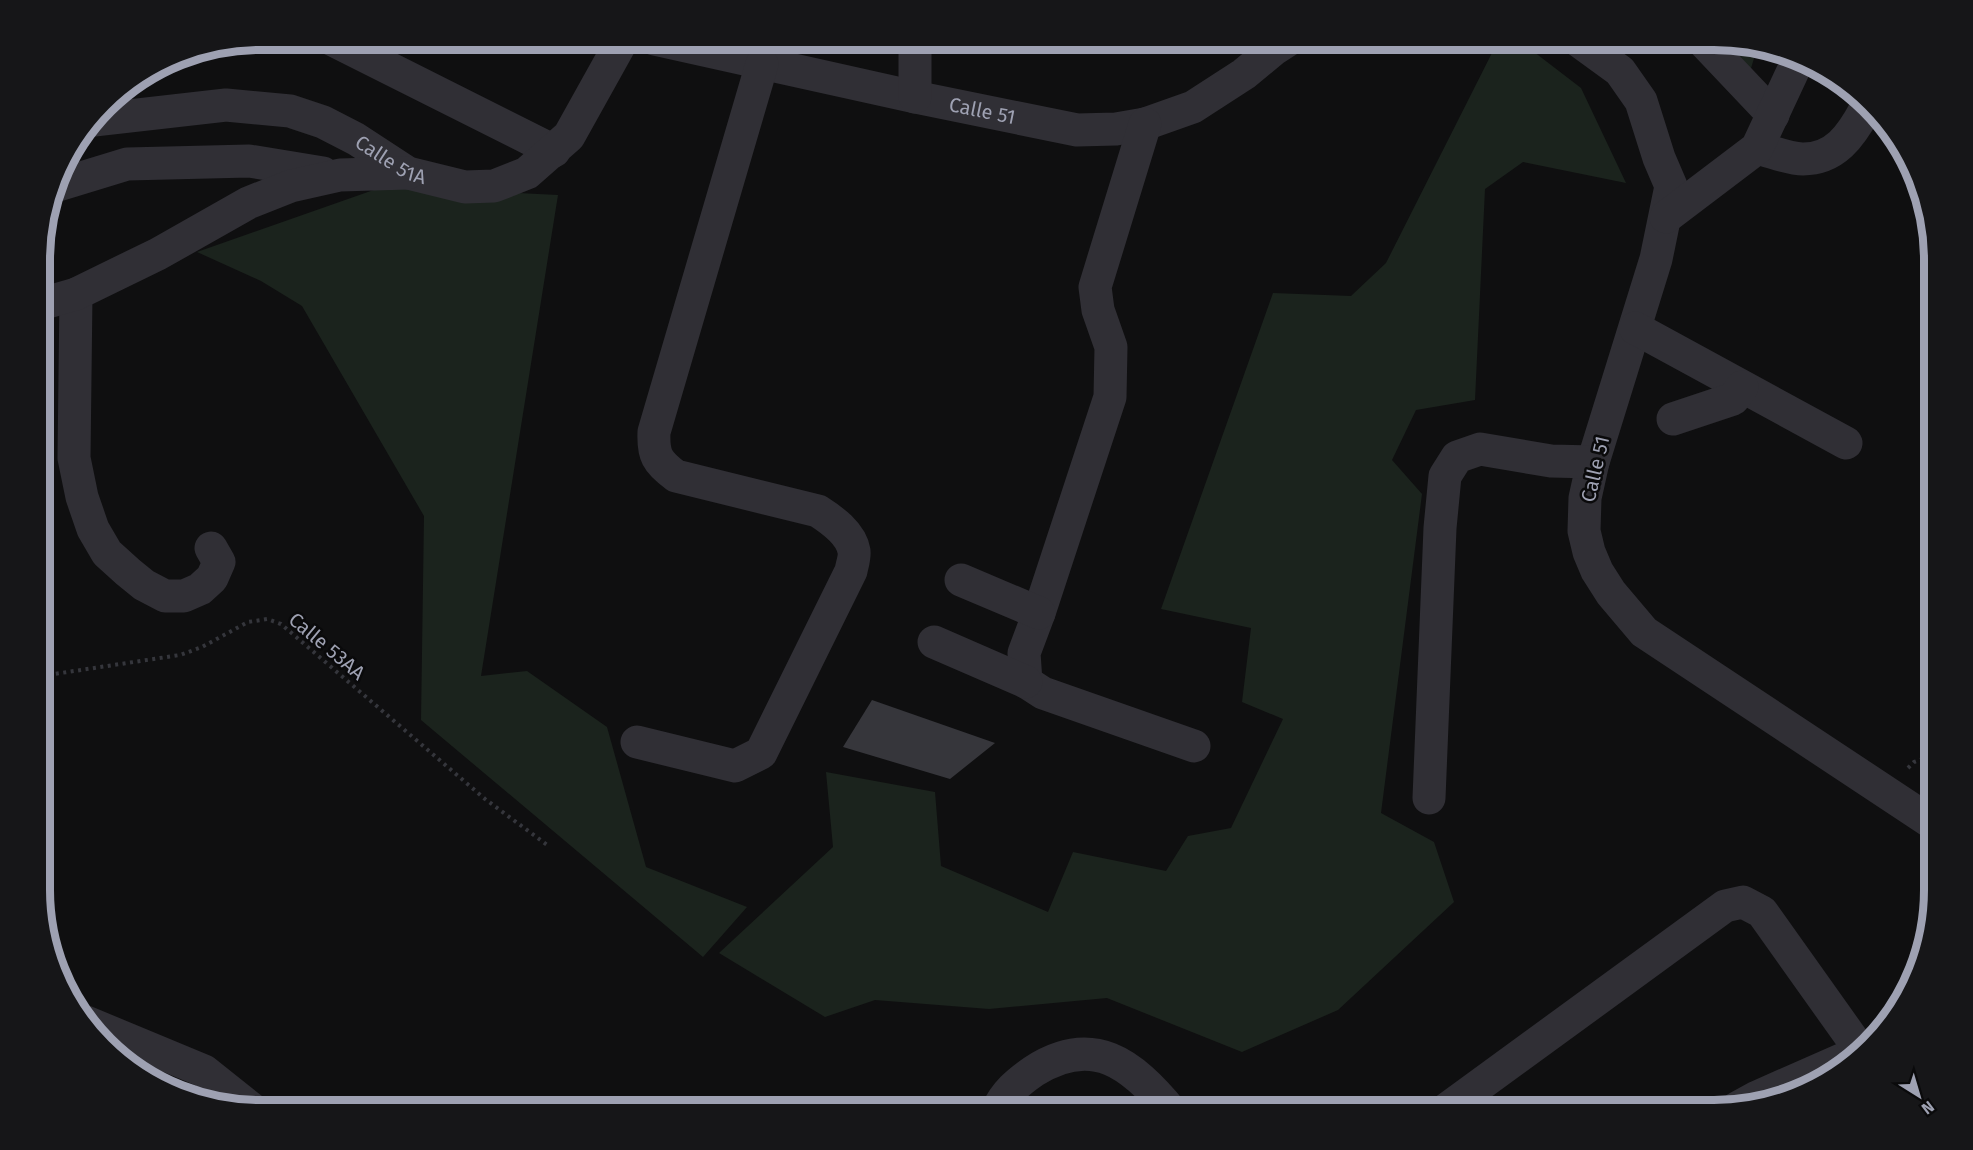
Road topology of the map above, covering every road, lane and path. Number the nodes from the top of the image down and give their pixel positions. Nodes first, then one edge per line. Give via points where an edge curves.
1 (353, 50) edge
2 (617, 50) edge
3 (702, 50) edge
4 (915, 50) edge
5 (1276, 50) edge
6 (1595, 50) edge
7 (1711, 50) edge
8 (762, 64) junction
9 (1795, 66) edge
10 (915, 97) junction
11 (1864, 113) edge
12 (1773, 115) junction
13 (104, 119) edge
14 (1145, 124) junction
15 (1757, 148) junction
16 (554, 151) junction
17 (408, 173) junction
18 (340, 176) junction
19 (64, 183) edge
20 (1666, 217) junction
21 (76, 294) junction
22 (50, 301) edge
23 (1635, 328) junction
24 (1743, 387) junction
25 (1672, 419) dead end
26 (1846, 443) dead end
27 (1593, 462) junction
28 (212, 548) dead end
29 (961, 580) dead end
30 (1039, 613) junction
31 (934, 642) dead end
32 (50, 675) edge
33 (1026, 682) junction
34 (637, 742) dead end
35 (1194, 746) dead end
36 (1430, 798) dead end
37 (1923, 818) edge
38 (550, 847) dead end
39 (102, 1028) edge
40 (1856, 1044) edge
41 (240, 1100) edge
42 (1002, 1100) edge
43 (1162, 1100) edge
44 (1459, 1100) edge

1 - 16 street
2 - 16 street, Calle 51A via 569,136
3 - 8 street, Calle 51
4 - 10 street
5 - 14 street, Calle 51 via 1193,107
6 - 20 street, Calle 51 via 1620,71 1641,101 1671,186
7 - 12 street
8 - 10 street, Calle 51
8 - 34 street via 654,432 653,450 662,465 676,476 818,511 836,523 855,552 851,571 761,753 735,766
9 - 12 street
10 - 14 street, Calle 51 via 1077,130
11 - 15 street via 1844,143 1818,157 1801,159
12 - 15 street
13 - 17 street, Calle 51A via 226,105 290,111 356,139
14 - 30 street via 1095,286 1098,310 1111,347 1110,397
15 - 20 street
16 - 17 street, Calle 51A via 527,173 494,186 465,187
17 - 18 street
18 - 19 street via 249,160 127,164
18 - 21 street via 291,186 248,203
20 - 23 street, Calle 51
21 - 22 street
21 - 28 street via 74,458 93,529 107,553 144,585 165,596 184,596 212,578 219,562
23 - 24 street
23 - 27 street, Calle 51
24 - 25 street via 1733,399
24 - 26 street
27 - 36 street via 1551,461 1480,449 1457,457 1445,476
27 - 37 street, Calle 51 via 1585,498 1584,531 1589,552 1596,572 1644,632
29 - 30 street
30 - 33 street via 1024,653
31 - 33 street
32 - 38 path, Calle 53AA via 180,655 248,622 267,619 281,624 485,800
33 - 35 street via 1043,693
39 - 41 street via 204,1071
40 - 44 street via 1762,912 1743,902 1725,906
42 - 43 street via 1021,1080 1056,1060 1076,1054 1115,1060 1134,1072

